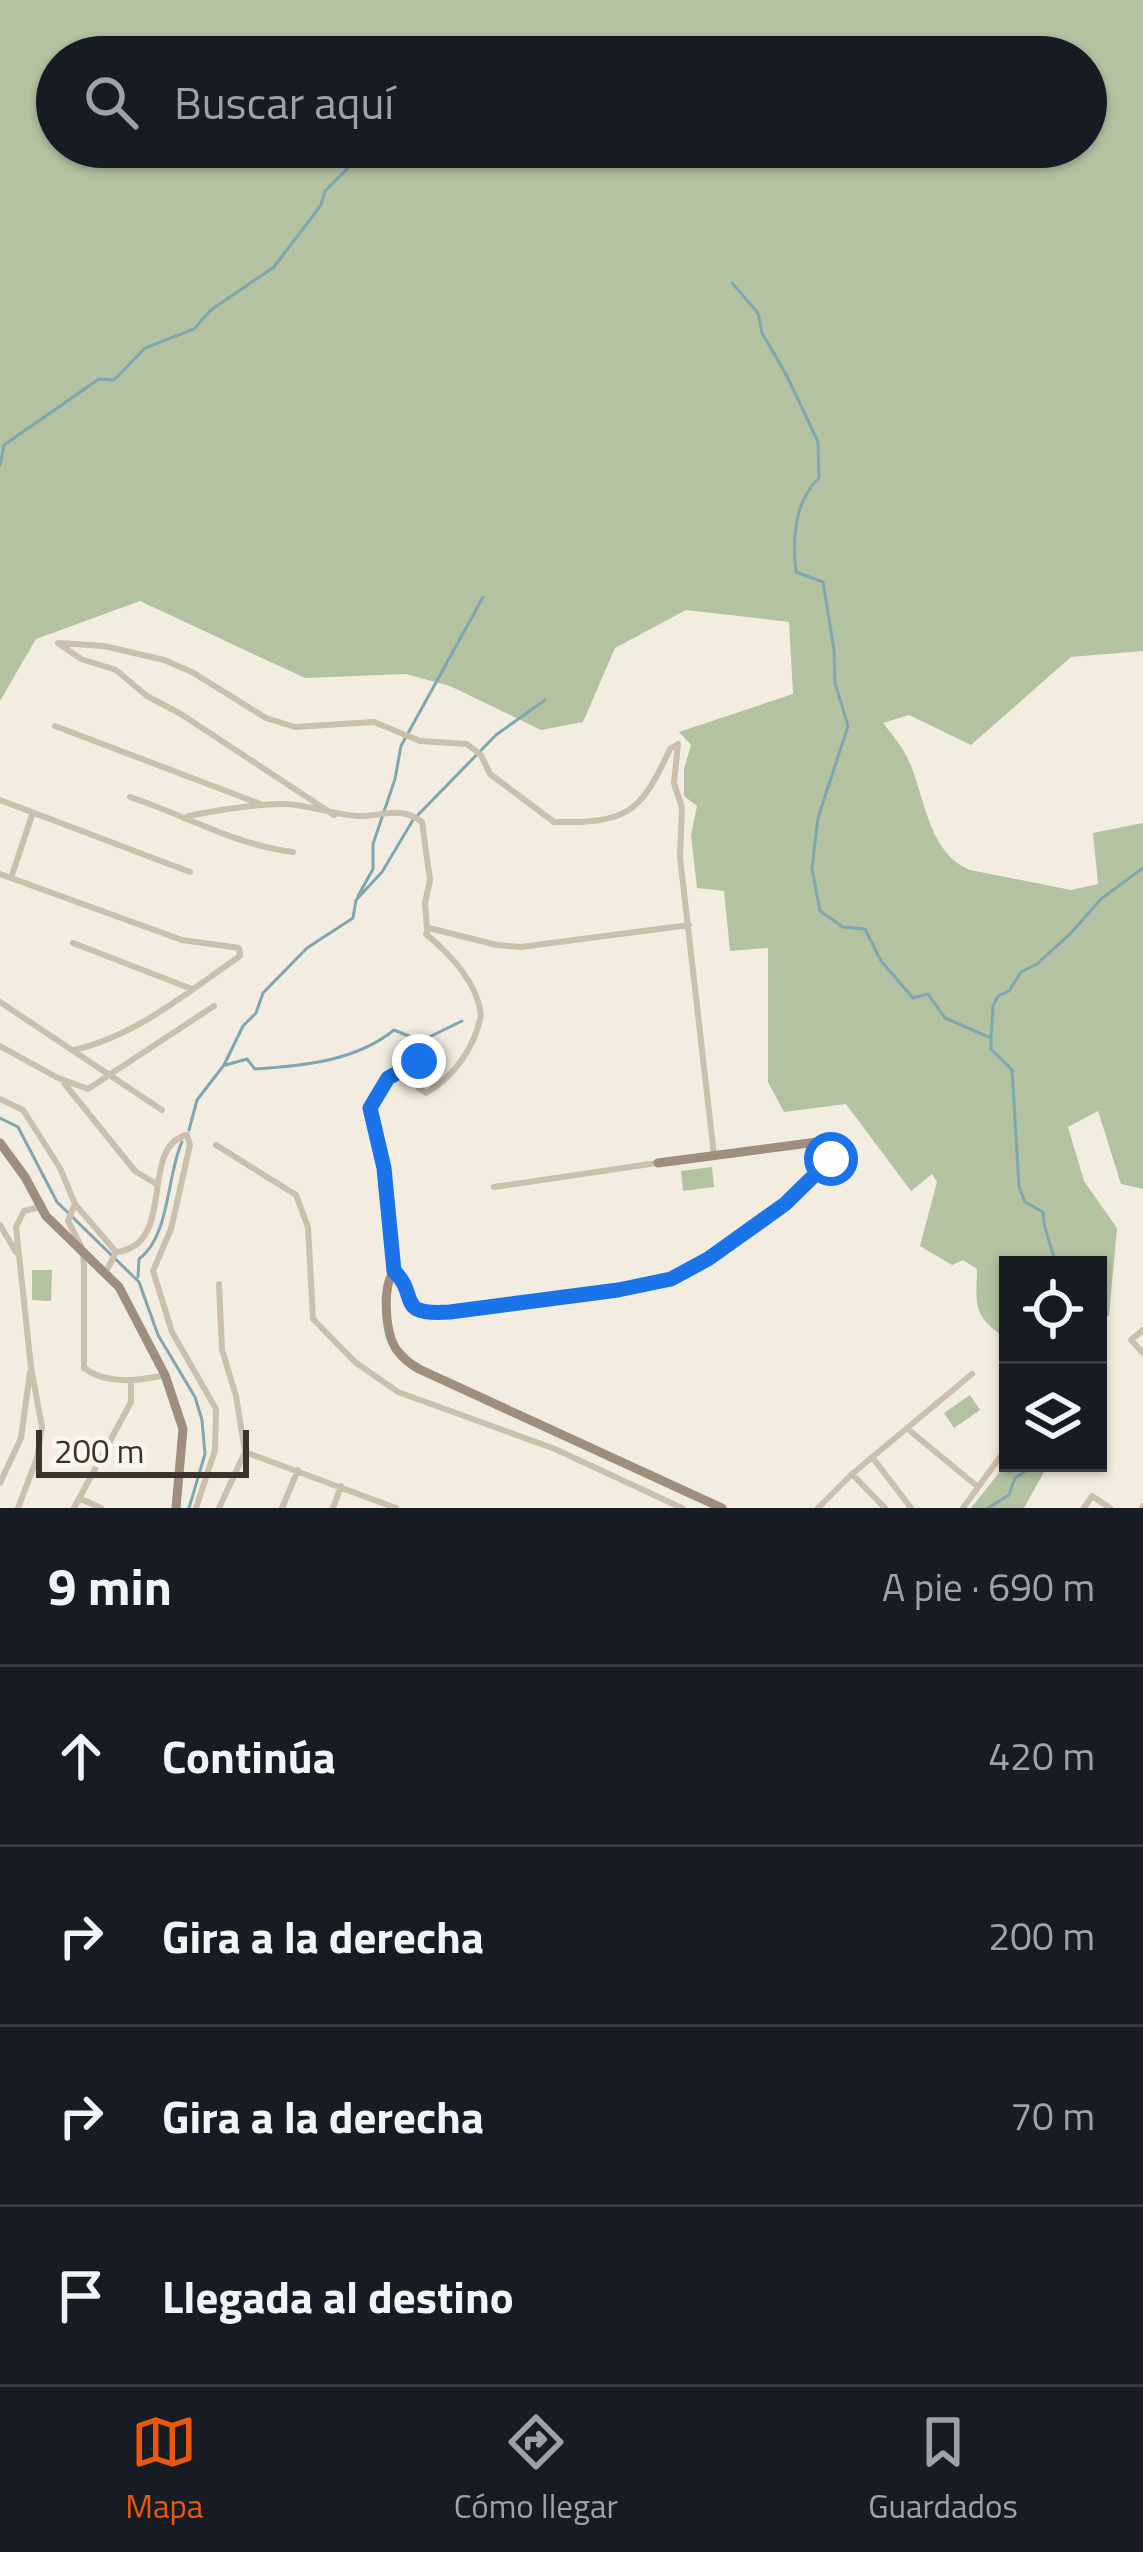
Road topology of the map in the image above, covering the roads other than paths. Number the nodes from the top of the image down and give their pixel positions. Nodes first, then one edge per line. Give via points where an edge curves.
1 (55, 726) dead end
2 (130, 797) dead end
3 (0, 800) edge
4 (266, 806) junction
5 (32, 815) junction
6 (334, 815) junction
7 (188, 816) junction
8 (293, 852) dead end
9 (190, 872) dead end
10 (0, 874) edge
11 (11, 878) junction
12 (689, 925) junction
13 (427, 930) junction
14 (73, 943) dead end
15 (192, 989) junction
16 (0, 1002) edge
17 (214, 1006) dead end
18 (0, 1046) edge
19 (74, 1050) junction
20 (111, 1075) junction
21 (56, 1077) junction
22 (0, 1099) edge
23 (162, 1110) dead end
24 (0, 1143) edge
25 (216, 1145) dead end
26 (714, 1155) junction
27 (658, 1163) joint
28 (158, 1185) junction
29 (494, 1187) dead end
30 (75, 1204) junction
31 (40, 1207) junction
32 (0, 1225) edge
33 (82, 1247) junction
34 (116, 1252) junction
35 (18, 1255) junction
36 (394, 1271) junction
37 (106, 1272) junction
38 (219, 1284) dead end
39 (1143, 1330) edge
40 (1142, 1352) edge
41 (31, 1367) junction
42 (972, 1374) dead end
43 (165, 1375) junction
44 (131, 1381) junction
45 (909, 1430) junction
46 (245, 1452) junction
47 (873, 1458) junction
48 (999, 1458) edge
49 (298, 1470) junction
50 (852, 1474) junction
51 (0, 1483) edge
52 (341, 1486) junction
53 (978, 1487) junction
54 (80, 1498) junction
55 (386, 1506) edge
56 (18, 1508) edge
57 (74, 1508) edge
58 (100, 1508) edge
59 (176, 1508) edge
60 (196, 1508) edge
61 (219, 1508) edge
62 (282, 1508) edge
63 (333, 1508) edge
64 (396, 1508) edge
65 (682, 1508) edge
66 (722, 1508) edge
67 (818, 1508) edge
68 (885, 1508) edge
69 (911, 1508) edge
70 (963, 1508) edge
71 (1084, 1508) edge
72 (1110, 1508) edge

1 - 4 street
2 - 7 street
3 - 5 street
4 - 6 street
4 - 7 street
5 - 9 street
5 - 11 street
6 - 12 street via 116,670 58,643 164,660 295,727 374,722 420,741 467,744 490,774 554,821 628,813 679,744 674,783
6 - 13 street via 392,811 422,822
7 - 8 street via 246,844
10 - 11 street
11 - 15 street via 182,940 239,947 240,956
12 - 13 street via 521,947
12 - 26 street
13 - 36 street via 471,985 482,1015 460,1062 432,1090 419,1088 424,1066 414,1062 388,1078 372,1102
14 - 15 street
15 - 19 street via 116,1036
16 - 19 street
17 - 20 street
18 - 21 street
19 - 20 street
20 - 21 street via 88,1089
20 - 23 street
21 - 28 street via 135,1171
22 - 30 street via 23,1110
24 - 31 street
25 - 65 street via 296,1195 308,1227 313,1319 355,1362 398,1392 556,1449
26 - 27 street
26 - 36 street via 822,1142 833,1153 785,1204 660,1283 428,1313 410,1304
27 - 29 street
28 - 34 street via 148,1232
28 - 60 street via 171,1143 188,1136 171,1229 153,1271 172,1332 216,1409 215,1450
30 - 33 street via 68,1221
30 - 34 street
31 - 33 street
31 - 35 street via 20,1214
32 - 35 street
33 - 37 street
33 - 44 street via 84,1368
34 - 37 street
35 - 41 street
36 - 66 street via 390,1332 409,1363
37 - 43 street
38 - 46 street via 222,1350
39 - 40 street via 1131,1340
41 - 51 street via 21,1438
41 - 56 street via 40,1442
42 - 45 street
43 - 44 street
43 - 59 street via 183,1429
44 - 54 street via 131,1402
45 - 47 street
45 - 53 street
46 - 49 street
46 - 61 street
47 - 50 street
47 - 69 street
48 - 53 street
49 - 52 street
49 - 62 street
50 - 67 street
50 - 68 street
52 - 55 street
52 - 63 street
53 - 70 street
54 - 57 street
54 - 58 street
55 - 64 street
71 - 72 street via 1092,1496

